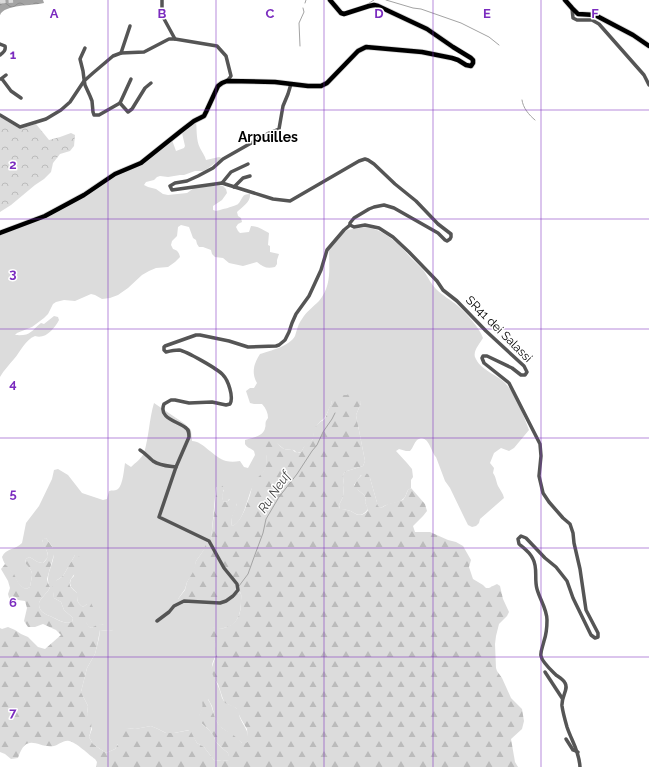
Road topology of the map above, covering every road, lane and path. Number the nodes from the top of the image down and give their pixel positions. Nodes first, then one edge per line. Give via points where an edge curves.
1 (162, 0) edge
2 (330, 0) edge
3 (565, 0) edge
4 (572, 8) junction
5 (130, 26) dead end
6 (175, 39) junction
7 (0, 44) edge
8 (649, 46) edge
9 (85, 48) dead end
10 (121, 53) junction
11 (0, 55) edge
12 (6, 75) dead end
13 (1, 79) edge
14 (131, 79) dead end
15 (84, 81) junction
16 (228, 81) junction
17 (151, 84) dead end
18 (291, 84) junction
19 (649, 85) edge
20 (21, 98) dead end
21 (120, 103) junction
22 (0, 115) edge
23 (248, 164) dead end
24 (250, 176) dead end
25 (222, 183) junction
26 (234, 187) junction
27 (350, 225) junction
28 (0, 233) edge
29 (140, 450) dead end
30 (176, 467) junction
31 (157, 621) dead end
32 (545, 672) dead end
33 (562, 698) junction
34 (566, 739) dead end
35 (578, 752) junction
36 (580, 767) edge

1 - 6 street via 163,17
2 - 18 main road via 340,13 344,14 369,6 378,6 427,29 471,58 473,64 468,66 452,58 422,52 366,47 358,50 334,78 321,86
3 - 4 main road
4 - 8 main road via 578,14 595,15
4 - 19 street via 573,18 592,20 599,24 644,75
5 - 10 street
6 - 10 street via 169,39 144,52
6 - 16 street via 217,46 226,56 231,76
7 - 11 street via 6,48
9 - 15 street via 80,59
10 - 15 street via 109,59
12 - 13 street
13 - 20 street
14 - 21 street
15 - 21 street via 92,101 94,115
15 - 22 street via 70,102 46,119 20,126
16 - 18 main road
16 - 28 main road via 218,86 204,116 194,121 141,164 115,174 84,195 45,216
17 - 21 street via 145,88 132,110 128,112
18 - 25 street via 283,106 279,129 223,159 198,176 170,186 172,190
23 - 25 street via 231,172
24 - 26 street via 243,178
25 - 26 street
26 - 27 street via 290,201 365,159 416,201 450,233 451,237 445,240 394,208 384,206 374,206 354,218
27 - 30 street via 327,250 309,296 296,314 285,340 279,345 248,347 196,335 164,347 166,352 187,352 220,372 227,380 232,400 228,405 175,400 164,404 163,413 189,432
27 - 33 street, SR41 dei Salassi via 378,228 393,237 443,290 524,366 527,372 521,375 487,356 482,358 484,363 509,384 540,444 539,476 543,493 570,524 586,610 598,633 598,637 592,635 567,581 556,567 521,536 518,539 519,544 534,559 536,588 545,608 547,621 542,658 566,684
29 - 30 street via 154,462
30 - 31 street via 159,517 209,541 224,568 237,584 238,590 226,601 184,601
32 - 33 street
33 - 35 street, SR41 dei Salassi via 567,728
34 - 35 street via 573,750
35 - 36 street, SR41 dei Salassi

